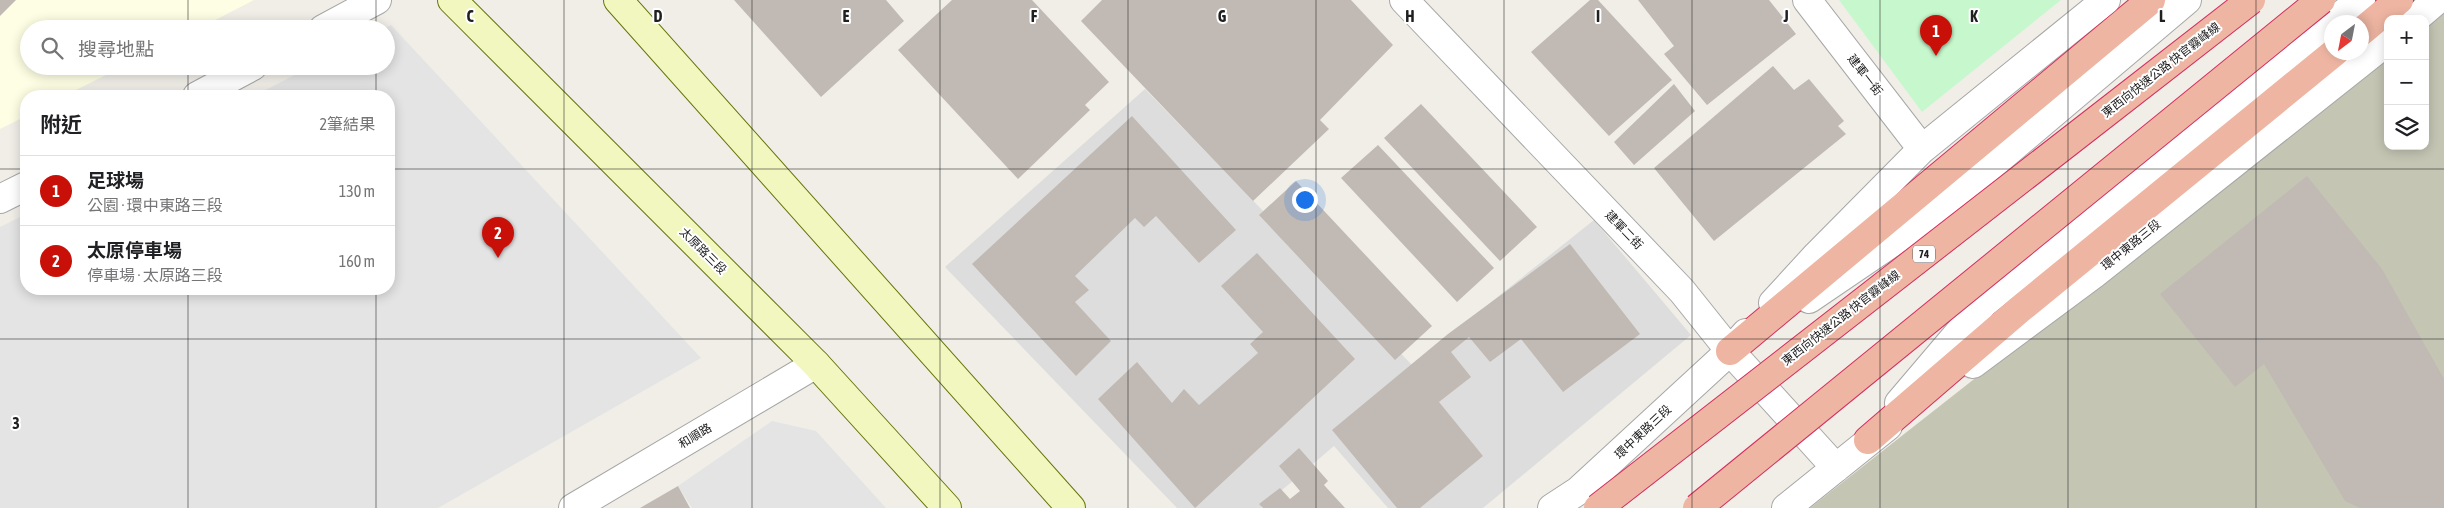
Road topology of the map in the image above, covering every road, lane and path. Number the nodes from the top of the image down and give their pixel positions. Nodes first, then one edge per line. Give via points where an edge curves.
1 (377, 0) edge
2 (452, 0) edge
3 (618, 0) edge
4 (1404, 0) edge
5 (1807, 0) edge
6 (2106, 0) edge
7 (2151, 0) edge
8 (2187, 0) edge
9 (2251, 0) edge
10 (2321, 0) edge
11 (2361, 0) edge
12 (2399, 0) edge
13 (2438, 0) edge
14 (2342, 15) edge
15 (2420, 15) edge
16 (340, 20) edge
17 (2369, 24) edge
18 (2324, 29) edge
19 (2384, 44) edge
20 (2324, 60) edge
21 (236, 75) edge
22 (208, 90) edge
23 (1922, 149) junction
24 (20, 189) edge
25 (0, 199) edge
26 (1730, 351) junction
27 (816, 364) junction
28 (1868, 440) junction
29 (1836, 468) junction
30 (573, 508) edge
31 (947, 508) edge
32 (1071, 508) edge
33 (1552, 508) edge
34 (1598, 508) edge
35 (1697, 508) edge
36 (1786, 508) edge

1 - 16 street
2 - 27 main road, 太原路三段
3 - 32 main road
4 - 26 street, 建軍二街 via 1682,291
5 - 23 street, 建軍一街
6 - 23 street, 環中東路三段
7 - 26 highway
8 - 26 street, 環中東路三段 via 1934,214
9 - 34 highway, 東西向快速公路 快官霧峰線 / 74, bridge
10 - 35 highway, bridge
11 - 14 street, 環中東路三段
12 - 17 highway
13 - 15 street
18 - 28 street, 環中東路三段 via 1984,302
19 - 28 street, 環中東路三段 via 2094,274
20 - 28 highway via 2018,310
21 - 22 street
23 - 26 street, 環中東路三段 via 1817,255
24 - 25 street
26 - 29 street, 建軍二街
26 - 33 street, 環中東路三段 via 1578,491
27 - 30 street, 和順路
27 - 31 main road, 太原路三段
28 - 29 street, 環中東路三段
29 - 36 street, 環中東路三段

